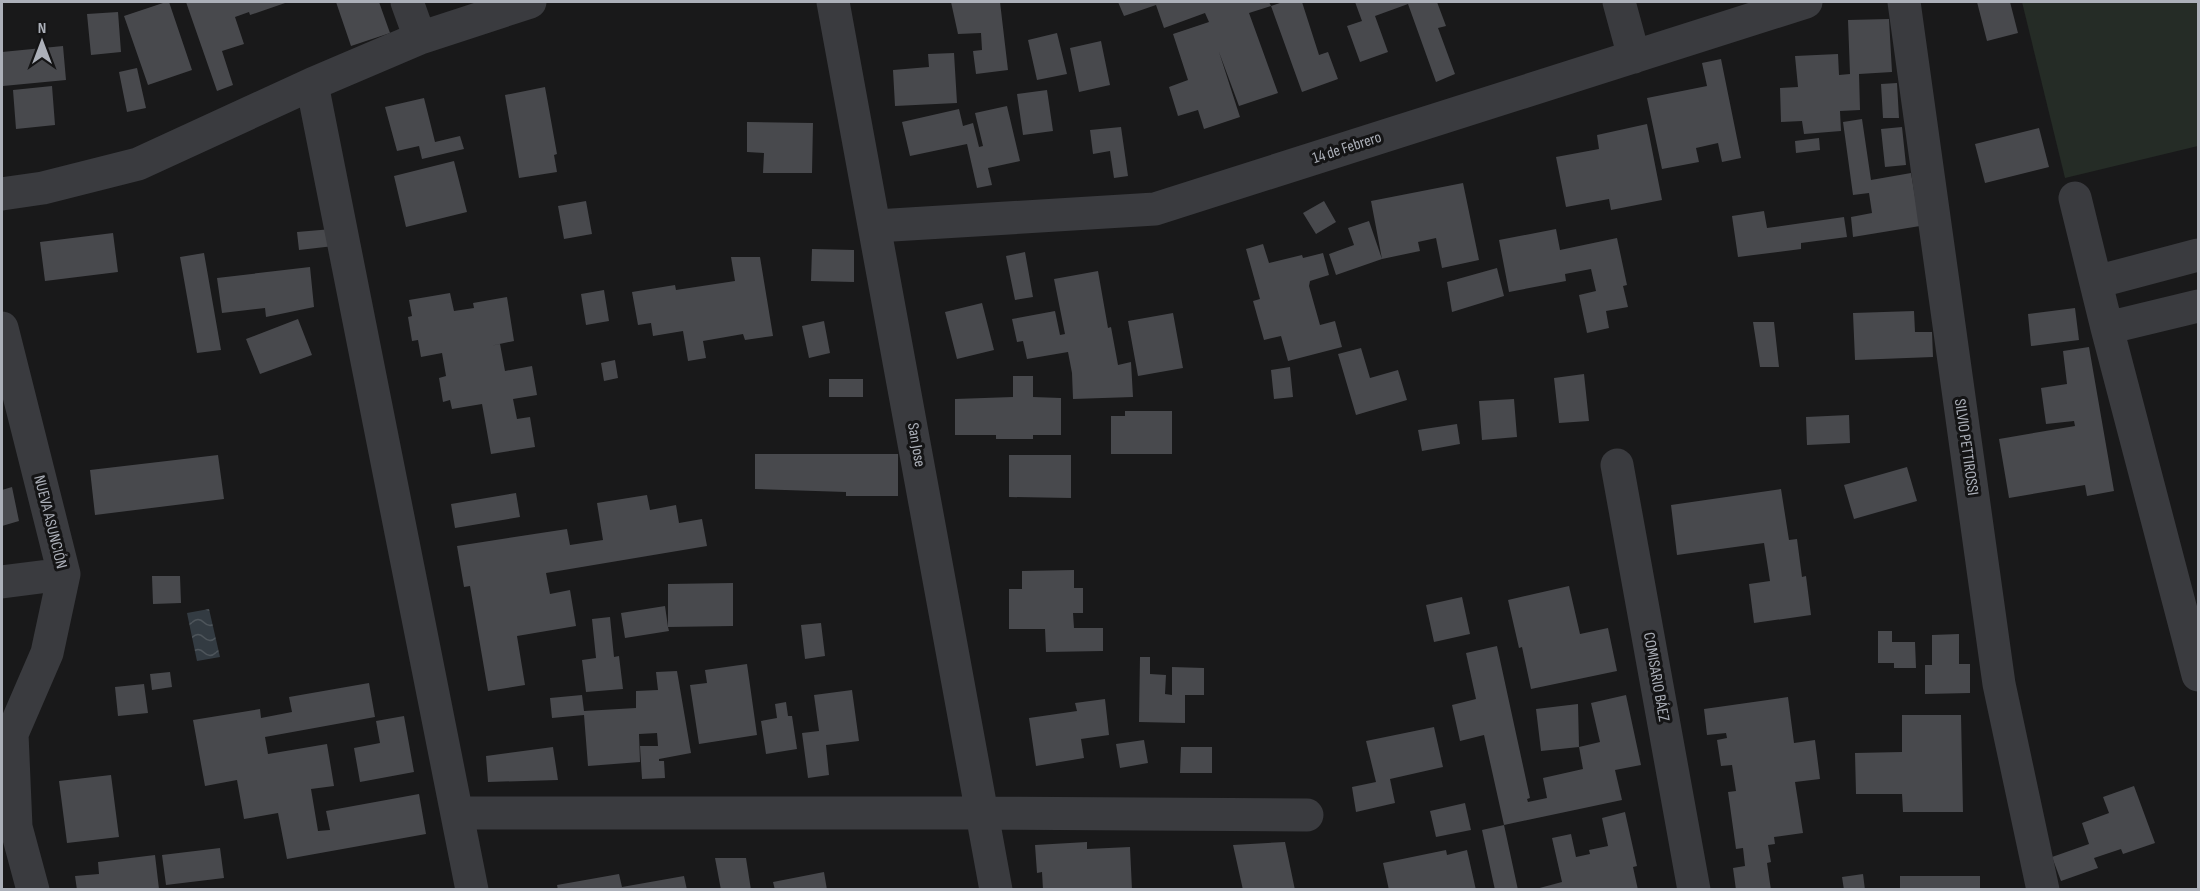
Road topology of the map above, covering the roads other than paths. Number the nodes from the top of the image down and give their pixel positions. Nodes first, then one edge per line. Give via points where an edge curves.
1 (407, 2) edge
2 (530, 2) edge
3 (833, 2) edge
4 (1619, 2) edge
5 (1806, 2) edge
6 (1904, 2) edge
7 (420, 38) junction
8 (1634, 57) junction
9 (312, 84) junction
10 (2, 194) edge
11 (2075, 198) dead end
12 (876, 226) junction
13 (2199, 255) edge
14 (2096, 282) junction
15 (2199, 306) edge
16 (2, 328) edge
17 (2107, 328) junction
18 (1617, 465) dead end
19 (64, 574) junction
20 (2, 582) edge
21 (2199, 675) edge
22 (457, 813) junction
23 (982, 813) junction
24 (1307, 815) dead end
25 (33, 890) edge
26 (472, 890) edge
27 (996, 890) edge
28 (1694, 890) edge
29 (2043, 890) edge

1 - 7 street
2 - 7 street
3 - 12 street, San Jose
4 - 8 street
5 - 8 street, 14 de Febrero
6 - 29 street, SILVIO PETTIROSSI via 1999,684
7 - 9 street
8 - 12 street, 14 de Febrero via 1155,209
9 - 10 street via 138,164
9 - 22 street
11 - 14 street
12 - 23 street, San Jose
13 - 14 street
14 - 17 street
15 - 17 street
16 - 19 street, NUEVA ASUNCIÓN
17 - 21 street
18 - 28 street, COMISARIO BÁEZ
19 - 20 street
19 - 25 street, NUEVA ASUNCIÓN via 46,653 12,734 16,827
22 - 23 street
22 - 26 street
23 - 24 street
23 - 27 street, San Jose

